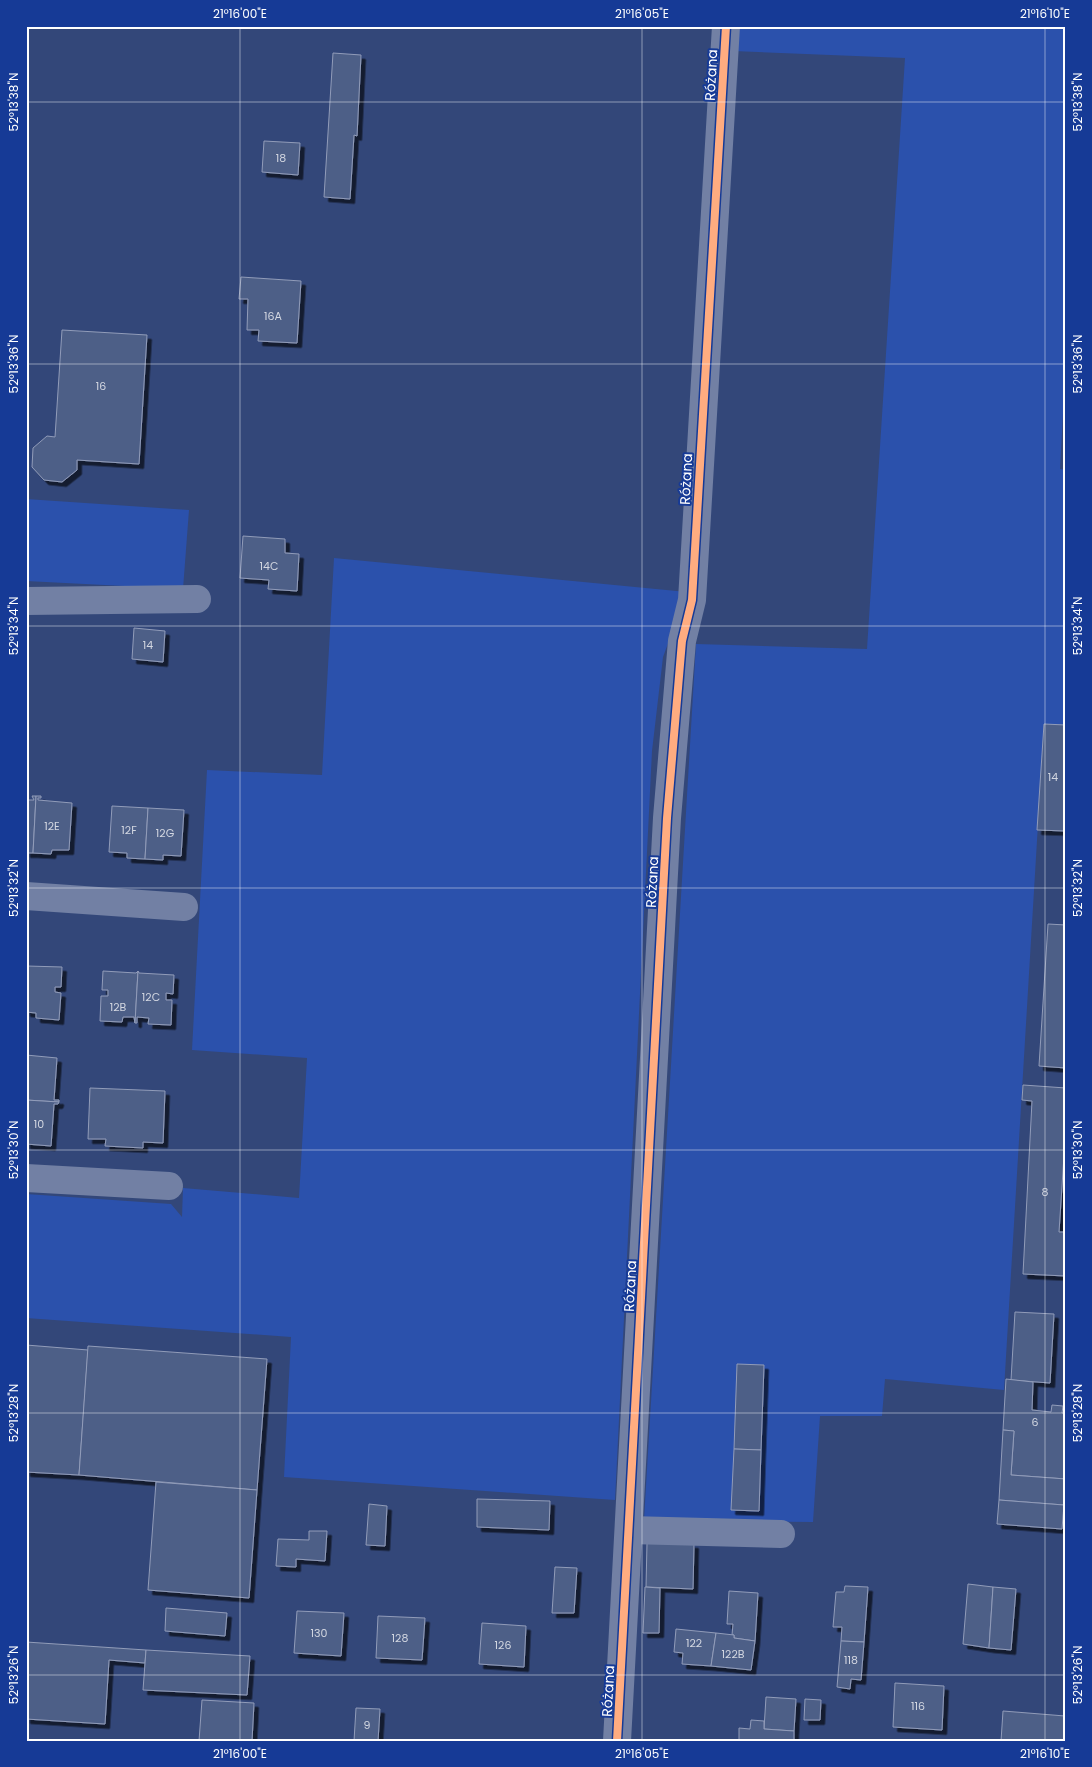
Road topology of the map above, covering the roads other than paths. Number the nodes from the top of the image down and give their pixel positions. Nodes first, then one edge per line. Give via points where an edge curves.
1 (726, 26) edge
2 (197, 599) dead end
3 (26, 601) edge
4 (26, 896) edge
5 (184, 907) dead end
6 (26, 1178) edge
7 (169, 1186) dead end
8 (629, 1530) junction
9 (781, 1534) dead end
10 (618, 1741) edge

1 - 8 street, Różana via 692,600 682,640 668,818
2 - 3 street
4 - 5 street
6 - 7 street
8 - 9 street
8 - 10 street, Różana

